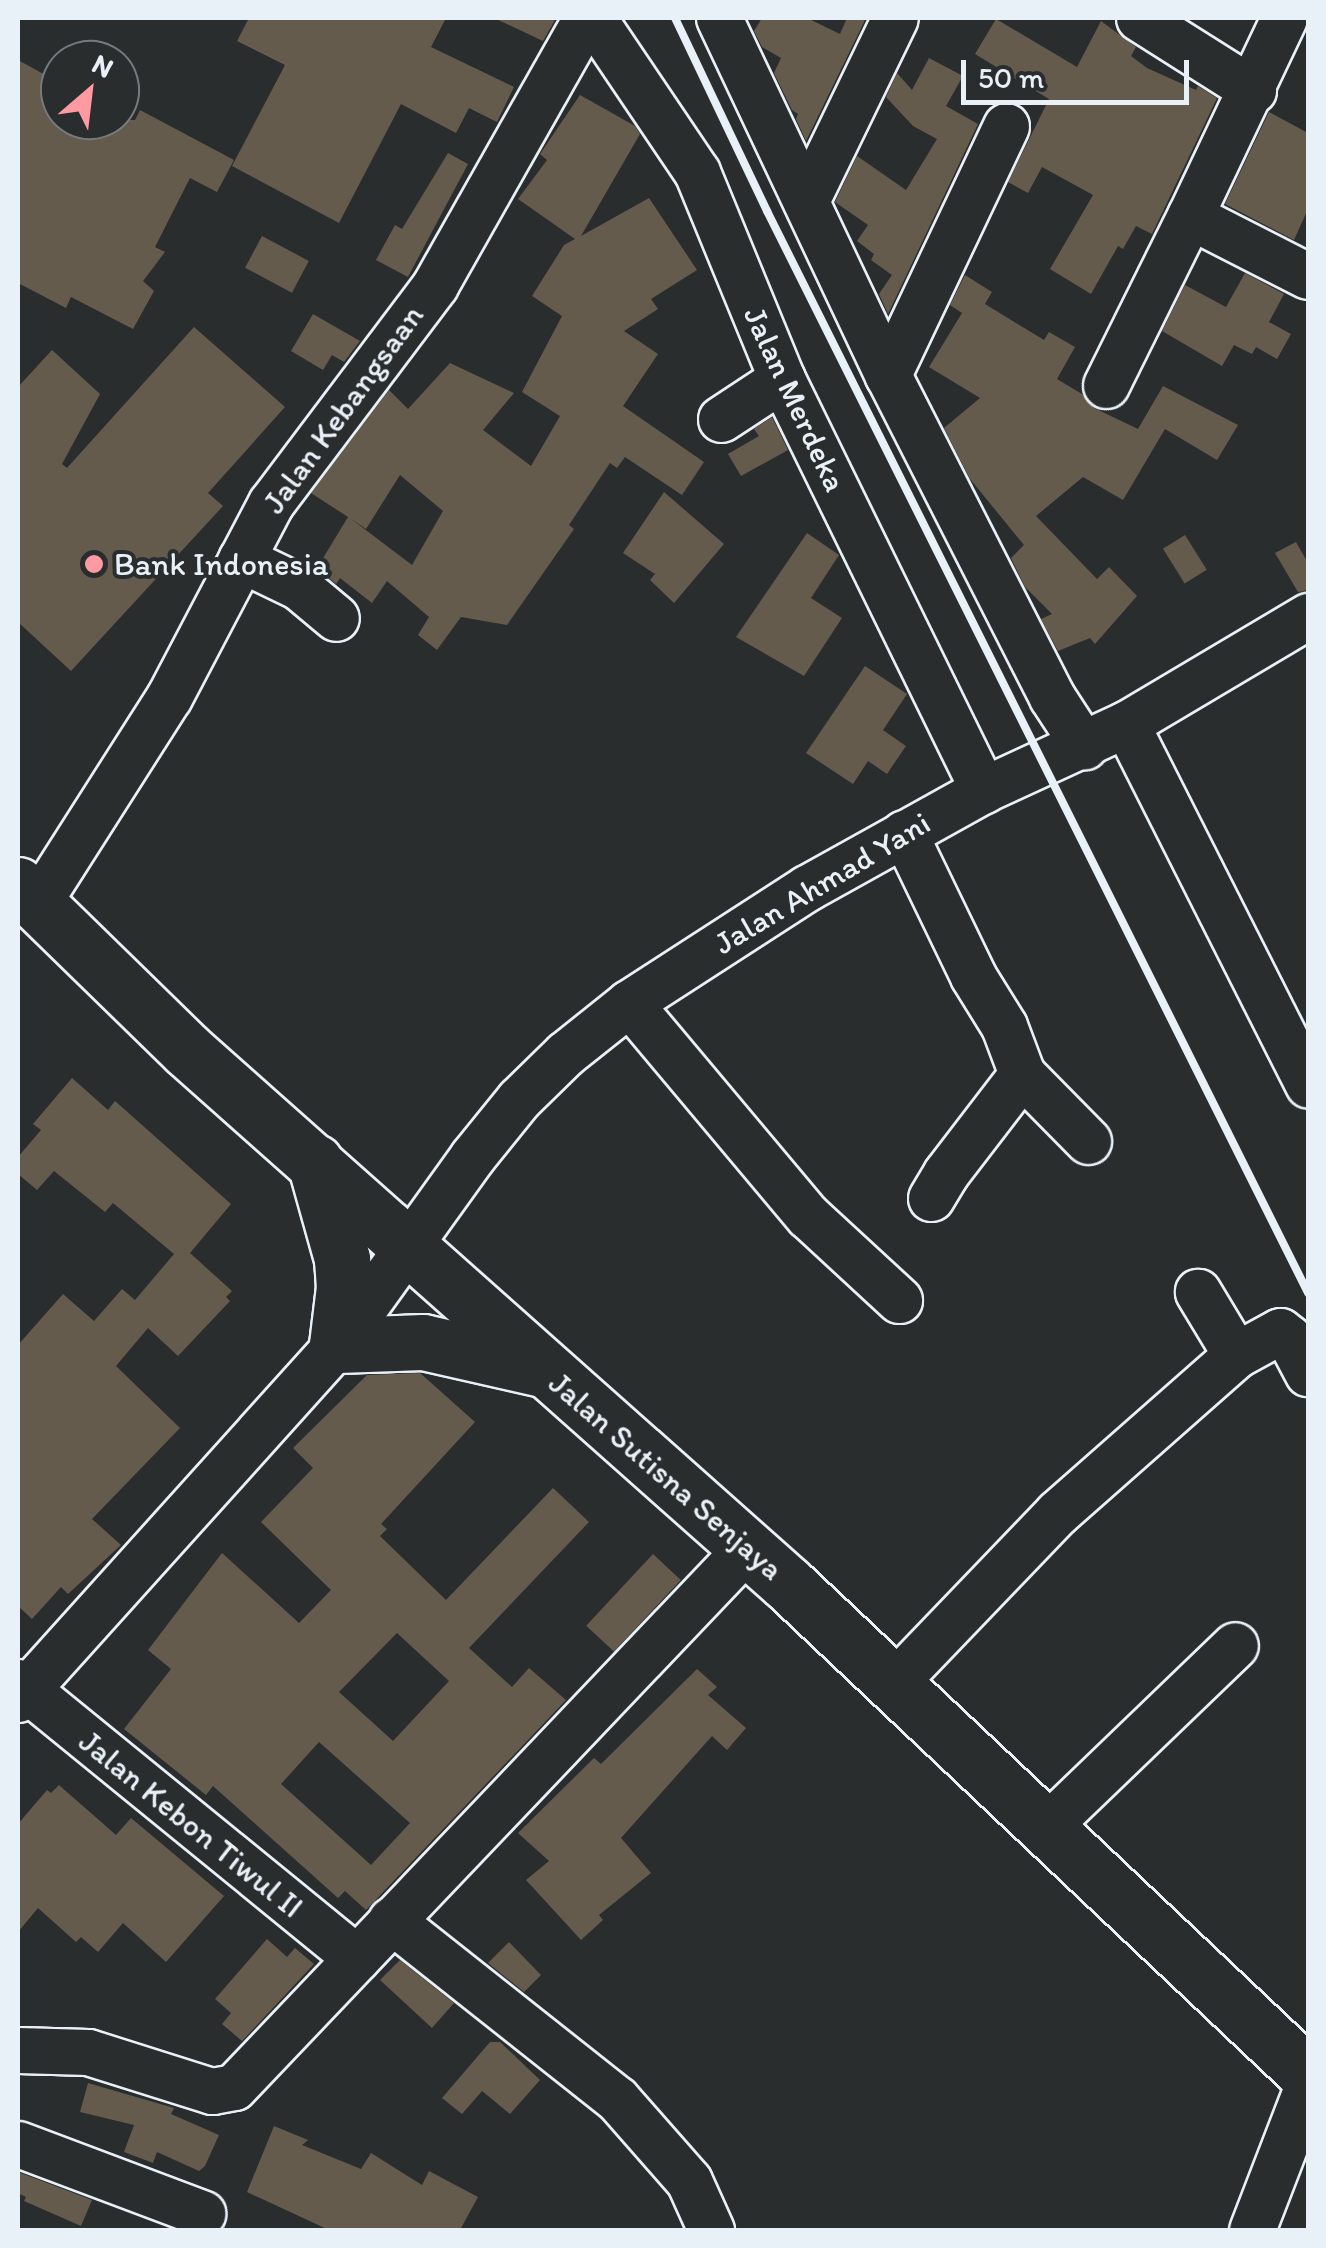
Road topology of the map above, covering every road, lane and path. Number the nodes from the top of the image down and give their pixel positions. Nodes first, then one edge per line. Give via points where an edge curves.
1 (590, 18) edge
2 (719, 18) edge
3 (896, 18) edge
4 (1139, 18) edge
5 (1284, 18) edge
6 (1252, 90) junction
7 (1006, 126) dead end
8 (806, 201) junction
9 (1190, 216) junction
10 (1308, 276) edge
11 (888, 375) junction
12 (782, 379) junction
13 (1106, 385) dead end
14 (721, 419) dead end
15 (241, 559) junction
16 (1308, 616) edge
17 (336, 618) dead end
18 (1126, 724) junction
19 (1084, 746) junction
20 (1000, 784) junction
21 (904, 834) junction
22 (28, 895) edge
23 (628, 1003) junction
24 (1022, 1074) junction
25 (1308, 1085) edge
26 (1088, 1141) dead end
27 (316, 1162) junction
28 (932, 1198) dead end
29 (410, 1244) junction
30 (1198, 1292) dead end
31 (899, 1300) dead end
32 (337, 1345) junction
33 (1236, 1355) junction
34 (546, 1370) junction
35 (1308, 1373) edge
36 (746, 1549) junction
37 (1235, 1646) dead end
38 (892, 1684) junction
39 (20, 1690) edge
40 (1046, 1827) junction
41 (391, 1920) junction
42 (357, 1958) junction
43 (18, 2050) edge
44 (1308, 2075) edge
45 (1308, 2085) edge
46 (18, 2144) edge
47 (202, 2214) dead end
48 (711, 2230) edge
49 (1252, 2230) edge

1 - 12 street, Jalan Merdeka via 697,172
1 - 15 street, Jalan Kebangsaan via 435,285 290,473
2 - 8 street
3 - 8 street
4 - 6 street
5 - 6 street
6 - 9 street
7 - 11 street
8 - 11 street
9 - 10 street
9 - 13 street
11 - 19 street via 1052,698
12 - 14 street
12 - 20 street, Jalan Merdeka
15 - 17 street via 299,587
15 - 22 street, Jalan Kebangsaan via 169,697
16 - 18 street, Jalan Ahmad Yani
18 - 19 street, Jalan Ahmad Yani
18 - 25 street
19 - 20 street, Jalan Ahmad Yani
20 - 21 street, Jalan Ahmad Yani
21 - 23 street, Jalan Ahmad Yani
21 - 24 street via 1004,1026
22 - 27 main road, Jalan Sutisna Senjaya
23 - 29 street, Jalan Ahmad Yani via 519,1099
23 - 31 street via 808,1216
24 - 26 street
24 - 28 street
27 - 29 main road, Jalan Sutisna Senjaya
27 - 32 main road via 342,1259
29 - 32 street, Jalan Ahmad Yani
29 - 34 main road, Jalan Sutisna Senjaya
30 - 33 street
32 - 34 main road via 423,1342
32 - 39 street, Jalan Ahmad Yani
33 - 35 street via 1280,1331
33 - 38 street via 1046,1524
34 - 36 main road, Jalan Sutisna Senjaya
36 - 38 main road, Jalan Sutisna Senjaya
36 - 41 street
37 - 40 street
38 - 40 main road, Jalan Sutisna Senjaya
39 - 42 street, Jalan Kebon Tiwul II
40 - 44 main road, Jalan Sutisna Senjaya
41 - 42 street
41 - 48 street via 617,2099 689,2181
42 - 43 street via 225,2092 88,2052
45 - 49 street
46 - 47 street

